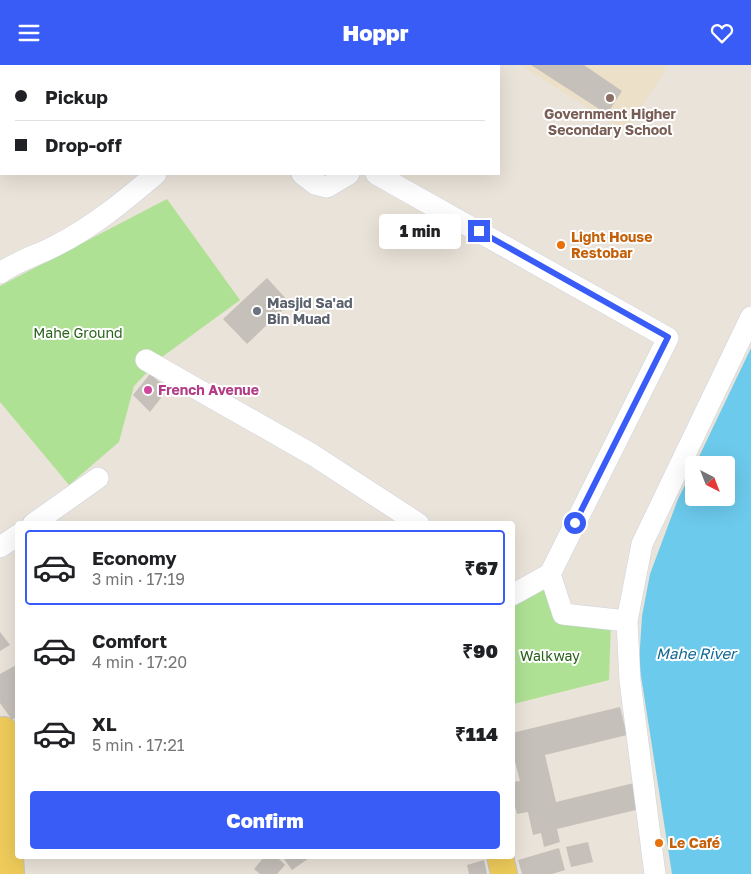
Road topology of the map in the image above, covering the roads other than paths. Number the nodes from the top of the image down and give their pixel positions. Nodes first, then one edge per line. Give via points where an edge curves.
1 (155, 175) edge
2 (303, 175) edge
3 (347, 175) edge
4 (378, 175) edge
5 (9, 258) edge
6 (0, 273) edge
7 (751, 317) edge
8 (146, 360) dead end
9 (98, 478) dead end
10 (37, 521) edge
11 (414, 521) edge
12 (15, 537) edge
13 (0, 547) edge
14 (550, 574) junction
15 (515, 590) edge
16 (627, 621) junction
17 (7, 735) edge
18 (501, 859) edge
19 (11, 874) edge
20 (504, 874) edge
21 (655, 874) edge

1 - 5 street via 99,221 54,247
2 - 3 street via 315,184 327,187
4 - 14 street via 668,337
5 - 6 street
7 - 16 street via 642,544
8 - 11 street via 313,455
9 - 10 street
12 - 13 street
14 - 15 street
14 - 16 street via 563,613
16 - 21 street via 630,681
17 - 19 main road
18 - 20 main road

